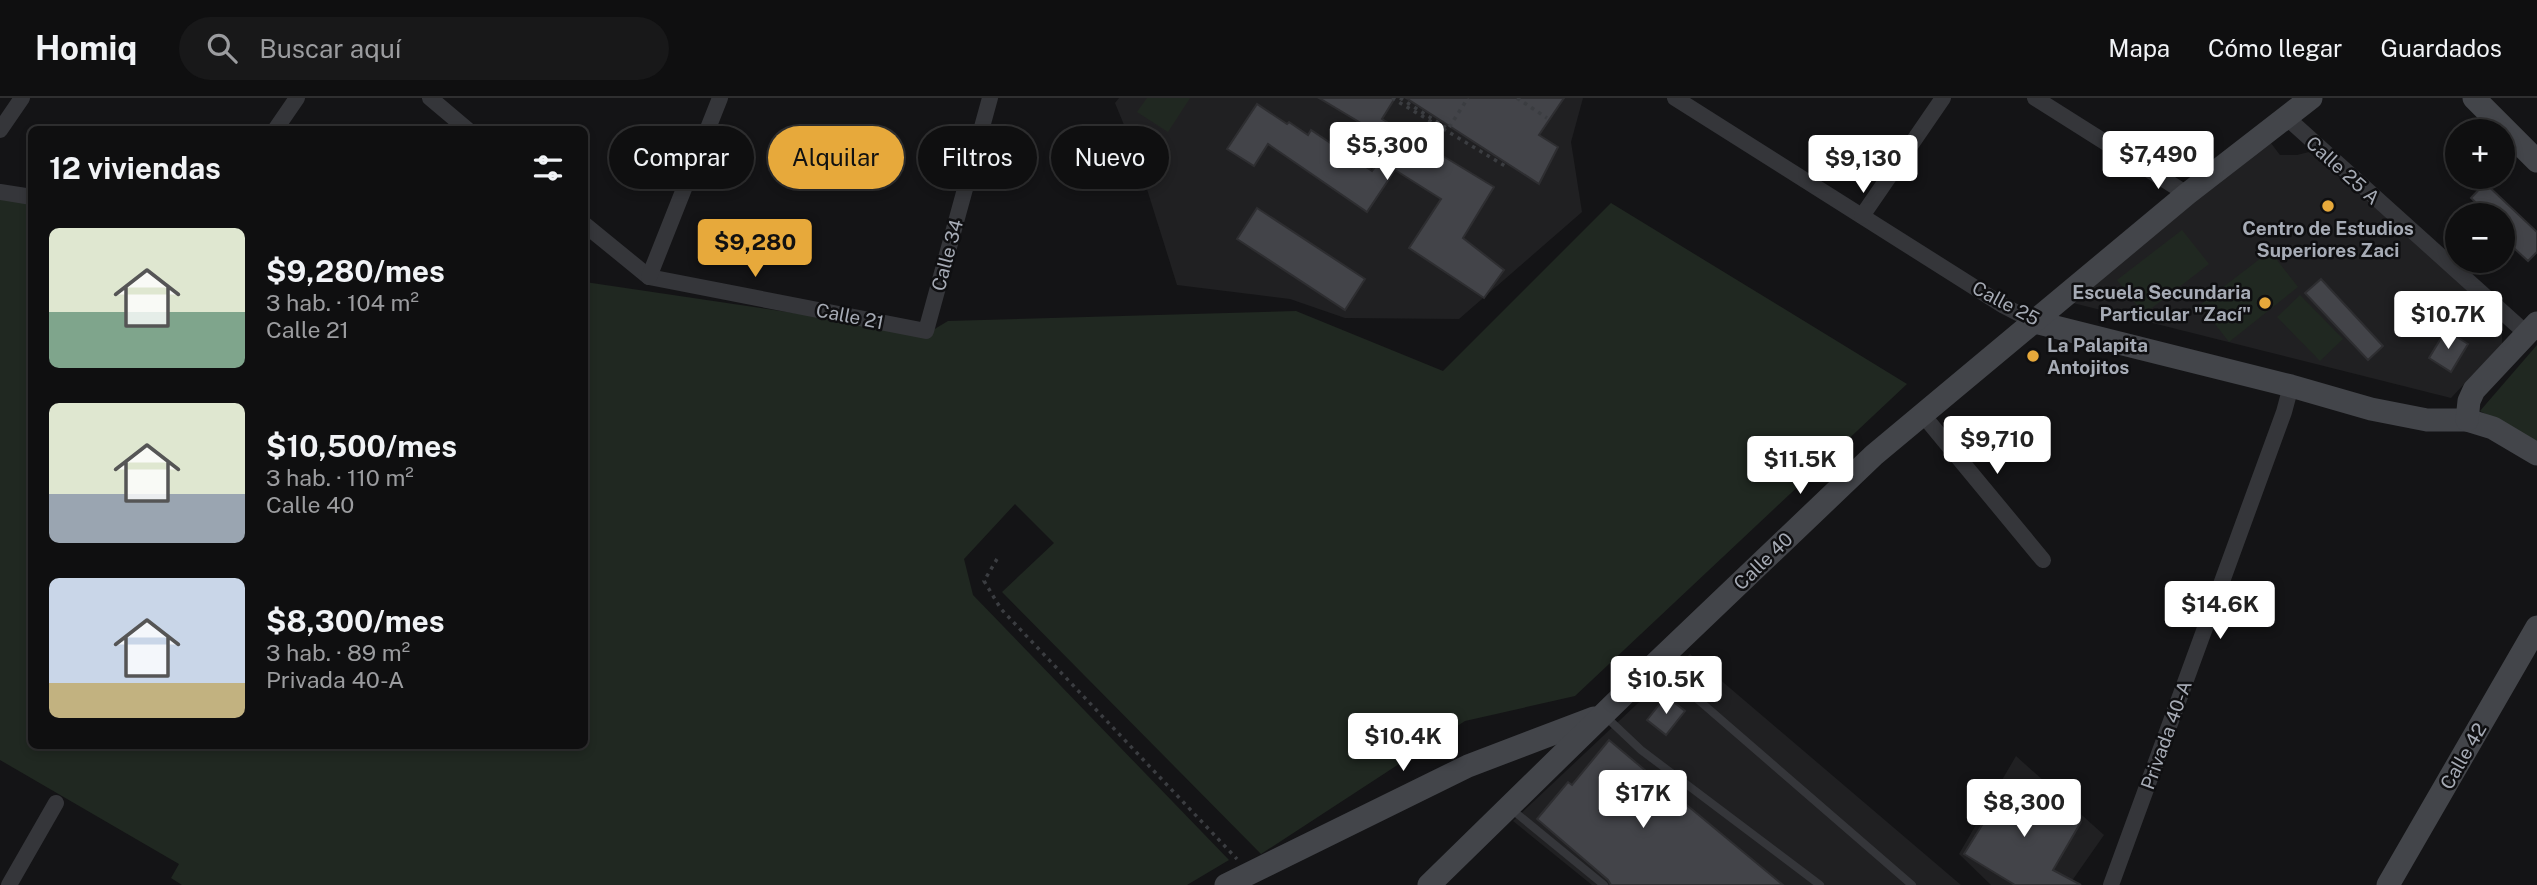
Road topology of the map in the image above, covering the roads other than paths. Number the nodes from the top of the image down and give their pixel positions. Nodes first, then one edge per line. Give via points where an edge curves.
1 (22, 98) edge
2 (298, 98) edge
3 (430, 98) edge
4 (720, 98) edge
5 (990, 98) edge
6 (1675, 98) edge
7 (1942, 98) edge
8 (2035, 98) edge
9 (2311, 98) edge
10 (2474, 98) edge
11 (2286, 117) junction
12 (278, 126) edge
13 (463, 126) edge
14 (0, 130) edge
15 (2537, 161) edge
16 (0, 192) edge
17 (2187, 194) junction
18 (28, 196) edge
19 (1862, 216) junction
20 (588, 227) edge
21 (649, 277) junction
22 (2035, 322) junction
23 (2532, 328) edge
24 (926, 331) joint
25 (2291, 386) junction
26 (1923, 415) junction
27 (2467, 420) junction
28 (2537, 454) edge
29 (2043, 560) dead end
30 (2537, 627) edge
31 (1656, 663) junction
32 (1603, 715) junction
33 (55, 803) dead end
34 (1508, 806) junction
35 (9, 885) edge
36 (1226, 885) edge
37 (1429, 885) edge
38 (1604, 885) edge
39 (1820, 885) edge
40 (1912, 885) edge
41 (2111, 885) edge
42 (2388, 885) edge

1 - 14 street
2 - 12 street
3 - 13 street
4 - 21 street
5 - 24 street, Calle 34
6 - 19 street, Calle 25
7 - 19 street
8 - 17 street
9 - 11 main road, Calle 40
10 - 15 main road
11 - 17 main road, Calle 40
11 - 23 street, Calle 25 A
16 - 18 street
17 - 22 main road, Calle 40
19 - 22 street, Calle 25
20 - 21 street, Calle 21
21 - 24 street, Calle 21
22 - 25 main road, Calle 25
22 - 26 main road, Calle 40
23 - 27 main road via 2474,390
25 - 27 main road, Calle 25 via 2427,420
25 - 41 street, Privada 40-A
26 - 29 street
26 - 31 main road, Calle 40 via 1874,455
27 - 28 main road, Calle 25 via 2493,428
30 - 42 main road, Calle 42
31 - 32 main road, Calle 40
31 - 40 lane
32 - 34 main road, Calle 40
32 - 36 main road via 1468,766
32 - 39 lane via 1641,750
33 - 35 street
34 - 37 main road, Calle 40
34 - 38 lane

